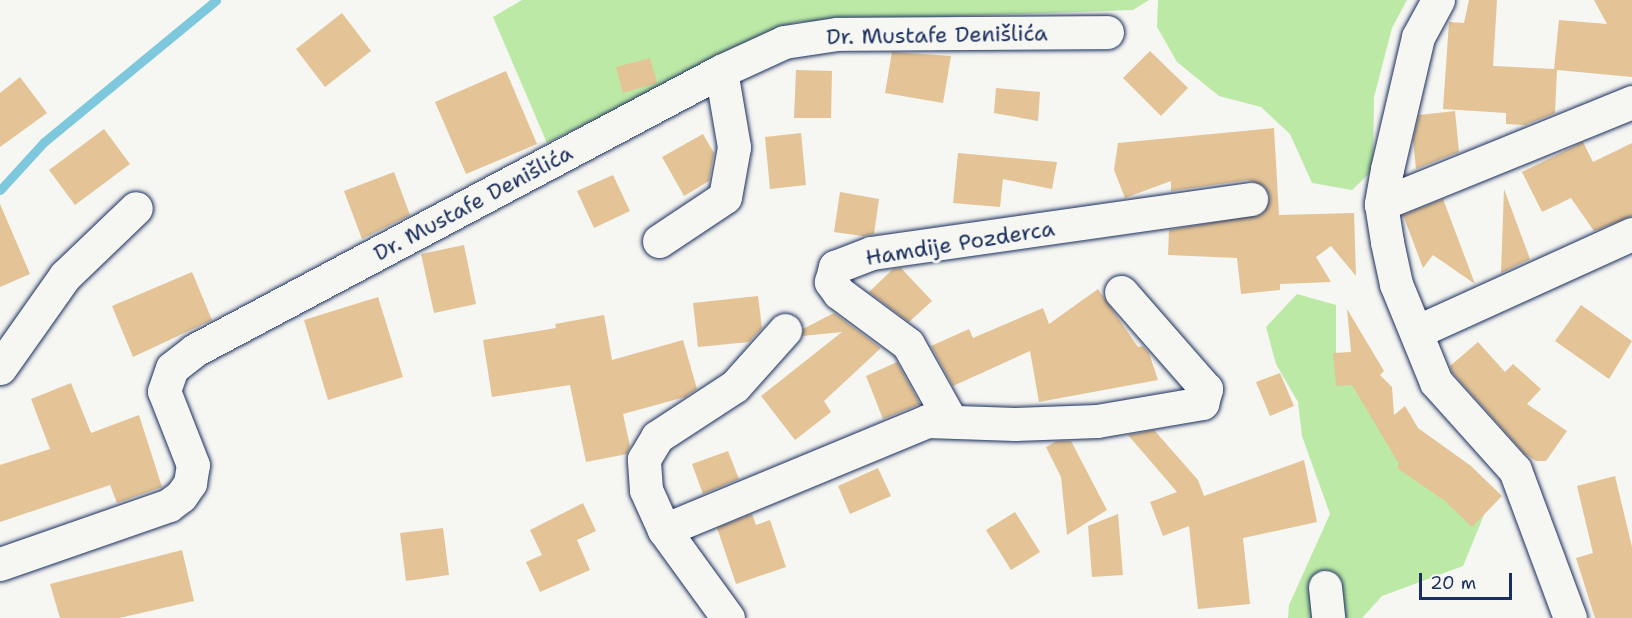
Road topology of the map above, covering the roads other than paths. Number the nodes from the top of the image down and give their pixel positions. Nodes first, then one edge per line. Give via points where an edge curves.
1 (1438, 0) edge
2 (1107, 32) dead end
3 (722, 71) junction
4 (1632, 102) edge
5 (1251, 199) dead end
6 (1381, 204) junction
7 (136, 208) dead end
8 (1632, 234) edge
9 (659, 241) dead end
10 (1121, 292) dead end
11 (785, 330) dead end
12 (1416, 332) junction
13 (0, 368) edge
14 (951, 421) junction
15 (664, 530) junction
16 (0, 564) edge
17 (728, 618) edge
18 (1570, 618) edge

1 - 6 street via 1418,37
2 - 3 street, Dr. Mustafe Denišlića via 837,34 784,42
3 - 9 street via 734,147 725,197
3 - 16 street, Dr. Mustafe Denišlića via 195,350 172,368 164,391 193,465 190,483 181,496 169,505
4 - 6 street
5 - 14 street, Hamdije Pozderca via 872,253 835,267 831,282 839,293 908,344
6 - 12 street via 1396,284
7 - 13 street via 65,276
8 - 12 street
10 - 14 street via 1206,389 1202,403 1097,421
11 - 15 street via 735,386 657,436 645,459 646,490
12 - 18 street via 1436,382 1515,470
14 - 15 street via 927,421 903,430
15 - 17 street

